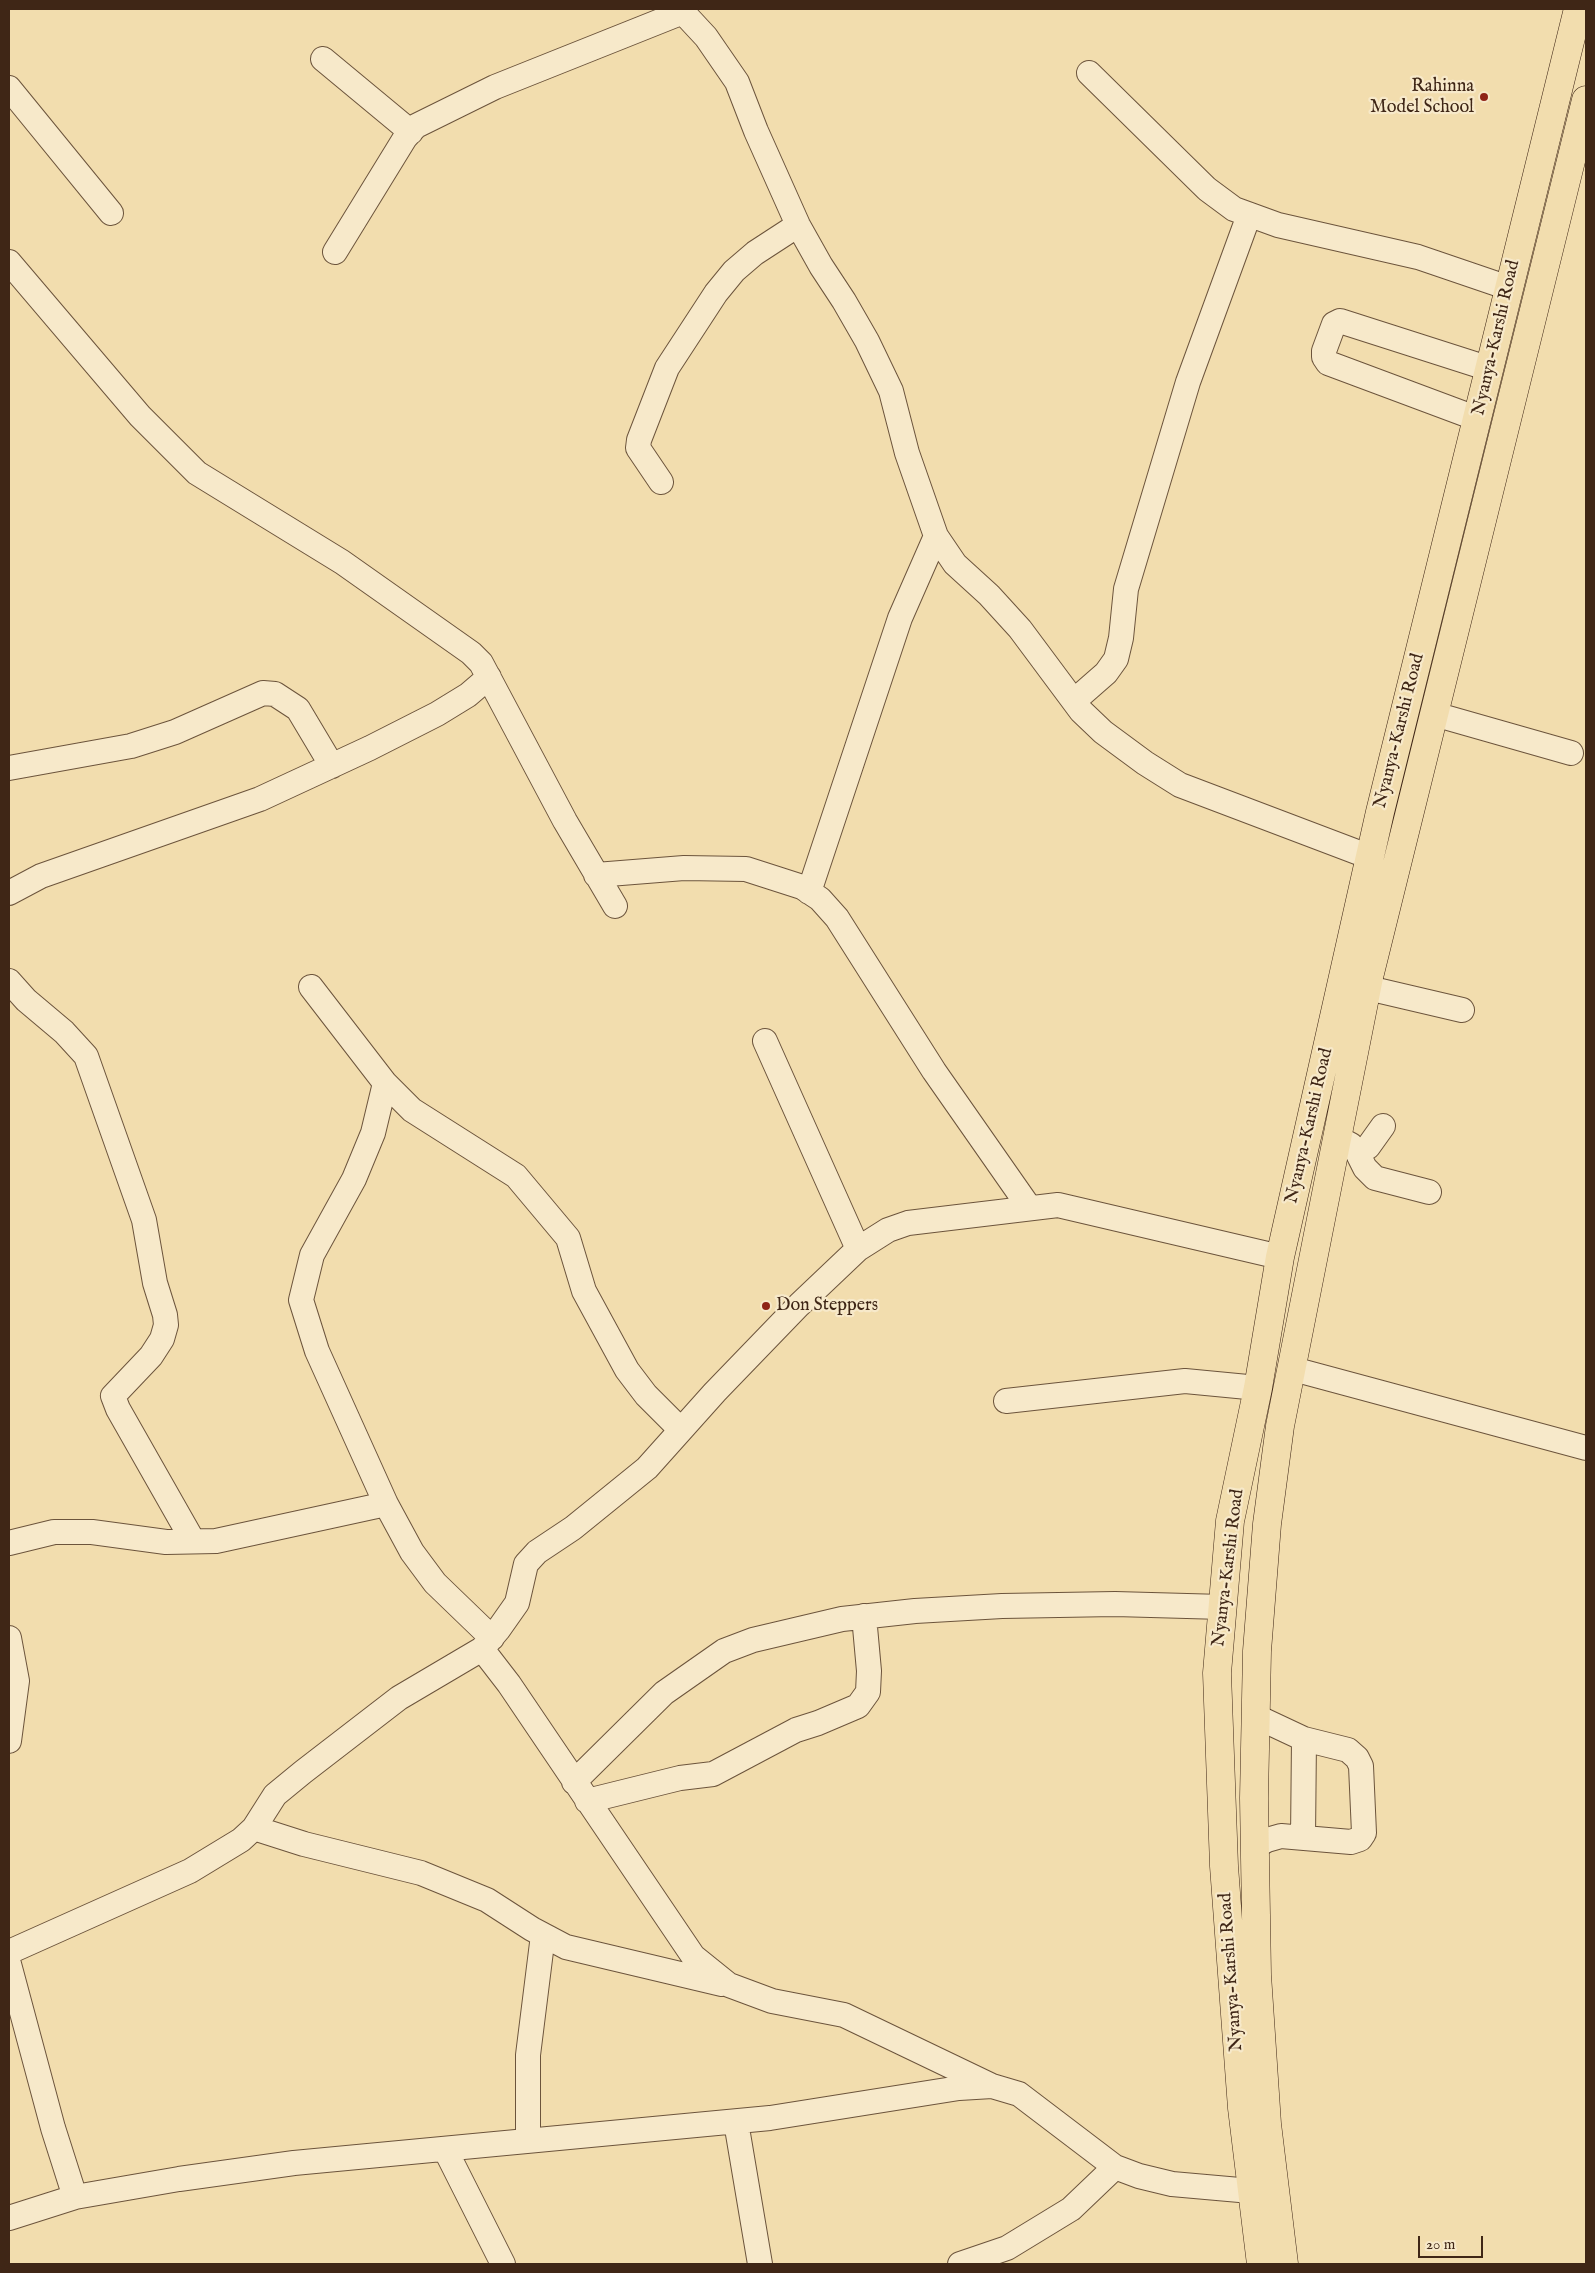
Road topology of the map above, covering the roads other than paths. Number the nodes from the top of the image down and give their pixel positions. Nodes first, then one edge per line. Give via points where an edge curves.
1 (1578, 9) edge
2 (681, 10) edge
3 (323, 59) dead end
4 (1089, 73) dead end
5 (9, 88) edge
6 (1586, 100) edge
7 (411, 132) junction
8 (1579, 161) edge
9 (111, 214) dead end
10 (1249, 215) junction
11 (798, 225) junction
12 (335, 252) dead end
13 (9, 262) edge
14 (1509, 288) junction
15 (1490, 369) junction
16 (1478, 419) junction
17 (661, 482) dead end
18 (936, 536) junction
19 (489, 676) junction
20 (1074, 701) junction
21 (1434, 714) junction
22 (1571, 753) dead end
23 (332, 766) junction
24 (9, 768) edge
25 (1370, 857) junction
26 (596, 875) junction
27 (810, 892) junction
28 (9, 894) edge
29 (615, 906) dead end
30 (9, 981) edge
31 (312, 987) dead end
32 (1366, 994) junction
33 (1339, 998) junction
34 (1462, 1010) dead end
35 (764, 1041) dead end
36 (385, 1083) junction
37 (1382, 1126) dead end
38 (1348, 1145) junction
39 (1429, 1192) dead end
40 (1029, 1207) junction
41 (858, 1249) junction
42 (1280, 1257) junction
43 (1293, 1369) junction
44 (1258, 1388) junction
45 (1006, 1401) dead end
46 (681, 1430) junction
47 (1586, 1448) edge
48 (386, 1504) junction
49 (193, 1541) junction
50 (9, 1543) edge
51 (1223, 1608) junction
52 (864, 1616) junction
53 (9, 1638) edge
54 (487, 1643) junction
55 (1255, 1716) junction
56 (1304, 1739) junction
57 (9, 1741) edge
58 (581, 1791) junction
59 (254, 1828) junction
60 (1302, 1838) junction
61 (1254, 1847) junction
62 (543, 1935) junction
63 (9, 1952) edge
64 (9, 1964) edge
65 (729, 1985) junction
66 (992, 2086) junction
67 (736, 2122) junction
68 (528, 2141) junction
69 (445, 2149) junction
70 (1115, 2167) junction
71 (1251, 2191) junction
72 (74, 2197) junction
73 (9, 2218) edge
74 (503, 2264) edge
75 (760, 2264) edge
76 (960, 2264) edge
77 (1261, 2264) edge
78 (1284, 2264) edge

1 - 14 main road, Nyanya-Karshi Road
2 - 7 street via 495,87 416,126
2 - 11 street via 706,37 737,82
3 - 7 street
4 - 10 street via 1208,189 1234,209
5 - 9 street
6 - 8 main road, Nyanya-Karshi Road
7 - 12 street
8 - 21 main road, Nyanya-Karshi Road
10 - 14 street via 1278,225 1418,257
10 - 20 street via 1185,392 1126,589 1116,659 1106,673
11 - 17 street via 734,271 667,368 638,448
11 - 18 street via 867,341 891,391 907,453
13 - 19 street via 140,416 197,473 350,567 470,653
14 - 15 main road, Nyanya-Karshi Road
15 - 16 main road, Nyanya-Karshi Road
15 - 16 street via 1340,321 1334,324 1324,351 1328,364
16 - 25 main road, Nyanya-Karshi Road
18 - 20 street via 956,564 1020,629
18 - 27 street via 900,618
19 - 23 street via 468,695 437,714
19 - 26 street via 564,821
20 - 25 street via 1103,732 1180,785
21 - 22 street
21 - 32 main road, Nyanya-Karshi Road
23 - 24 street via 298,709 275,694 263,693 175,732 131,746
23 - 28 street via 260,799 41,876
25 - 33 main road, Nyanya-Karshi Road
26 - 27 street via 684,868 746,869
26 - 29 street
27 - 40 street via 837,918 934,1071
30 - 49 street via 86,1056 144,1220 166,1325 151,1356 113,1396
31 - 36 street
32 - 33 main road
32 - 34 street
32 - 38 main road, Nyanya-Karshi Road
33 - 42 main road, Nyanya-Karshi Road
35 - 41 street
36 - 46 street via 412,1110 516,1176 568,1238 584,1291 627,1370
36 - 48 street via 373,1133 354,1179 312,1254 301,1300 317,1351
37 - 38 street via 1368,1147
38 - 39 street via 1375,1178
38 - 43 main road, Nyanya-Karshi Road
40 - 41 street via 908,1223 888,1230
40 - 42 street via 1058,1205
41 - 46 street via 799,1305
42 - 44 main road, Nyanya-Karshi Road
43 - 47 street
43 - 55 main road, Nyanya-Karshi Road via 1280,1426 1267,1524
44 - 45 street via 1185,1382
44 - 51 main road, Nyanya-Karshi Road via 1230,1522
46 - 54 street via 647,1468 573,1528 537,1552 526,1564 517,1602
48 - 49 street via 216,1541
48 - 54 street via 412,1552
49 - 50 street via 166,1542 92,1532 54,1532
51 - 52 street via 1012,1605
51 - 71 main road, Nyanya-Karshi Road via 1217,1673 1224,1866
52 - 58 street via 785,1631 724,1651 664,1693
52 - 58 street via 868,1692 858,1706 796,1730 713,1774
53 - 57 street via 17,1681
54 - 58 street via 509,1684
54 - 59 street via 399,1698 303,1772 275,1795
55 - 56 street
55 - 61 main road, Nyanya-Karshi Road
56 - 60 street
56 - 60 street via 1348,1750 1357,1758 1361,1766 1364,1833 1352,1842
58 - 65 street via 693,1956
59 - 62 street via 420,1873 487,1900
59 - 63 street via 241,1840 190,1871
60 - 61 street via 1282,1836
61 - 78 main road, Nyanya-Karshi Road via 1256,1975
62 - 65 street via 566,1947
62 - 68 street via 528,2055
64 - 72 street
65 - 66 street via 772,2001 844,2015
66 - 67 street via 959,2088
66 - 70 street via 1019,2094
67 - 68 street
67 - 75 street
68 - 69 street
69 - 72 street via 178,2178
69 - 74 street
70 - 71 street via 1172,2184
70 - 76 street via 1071,2209 1006,2248
71 - 77 main road, Nyanya-Karshi Road
72 - 73 street

